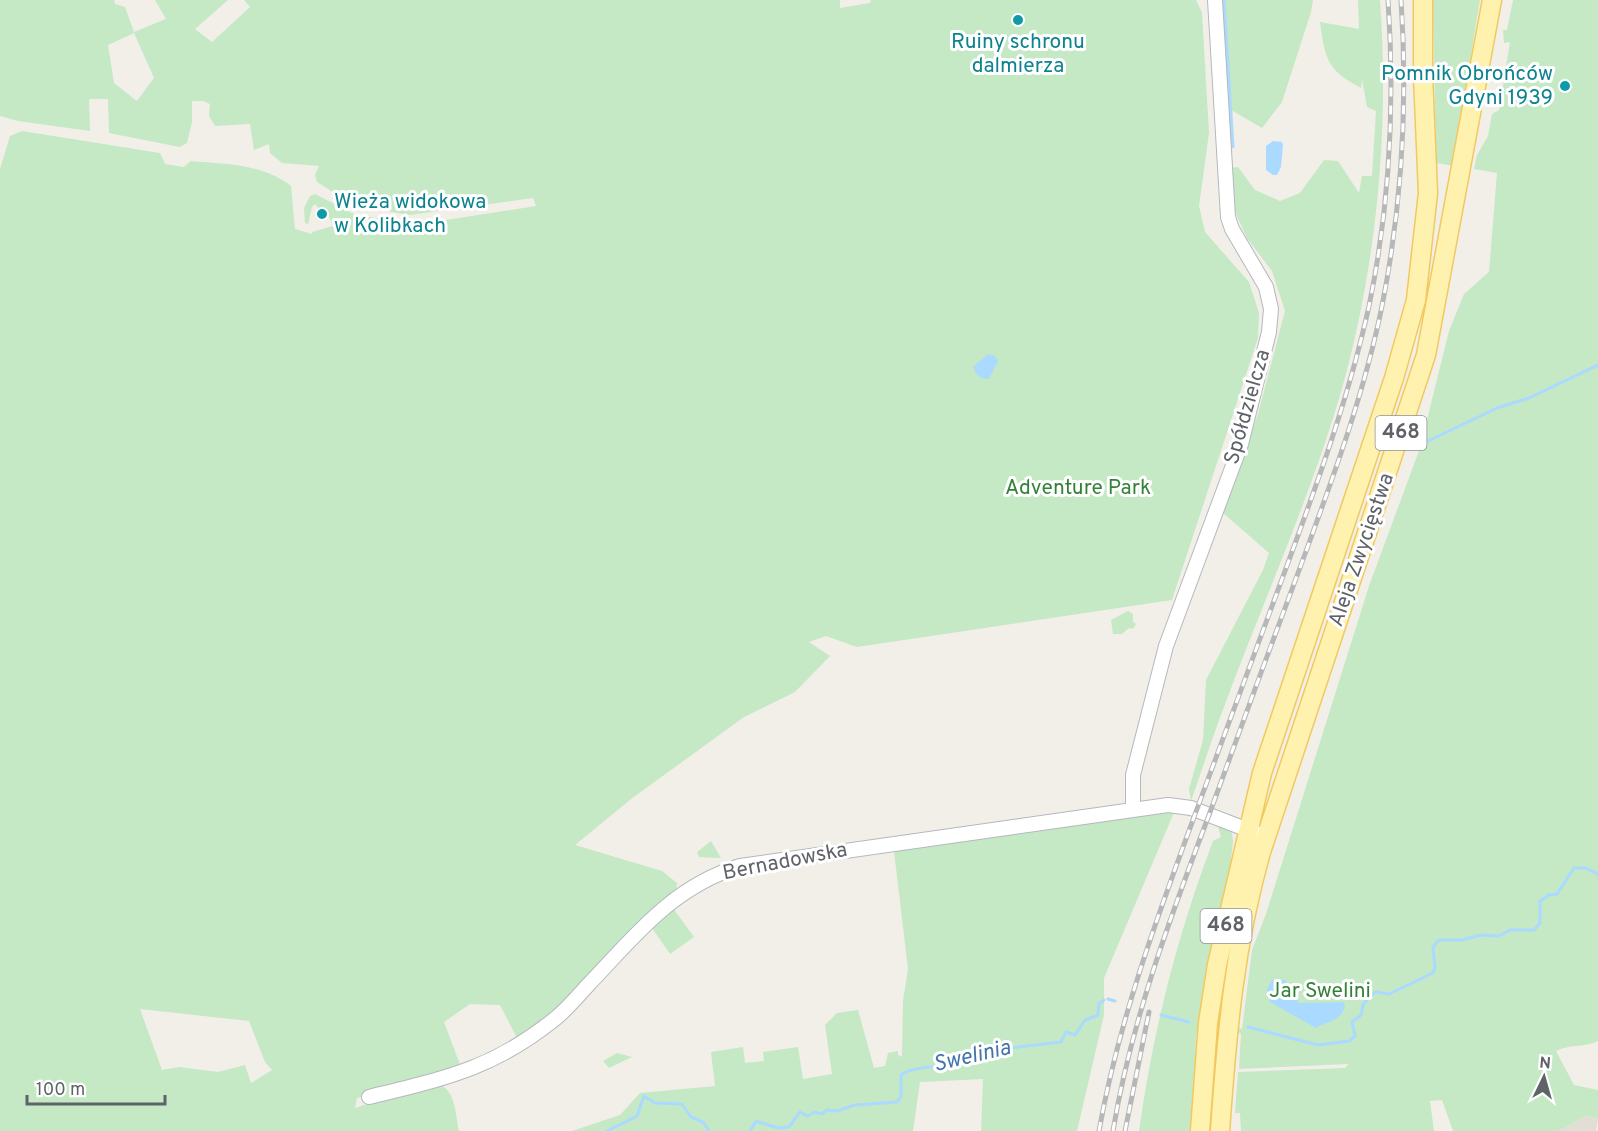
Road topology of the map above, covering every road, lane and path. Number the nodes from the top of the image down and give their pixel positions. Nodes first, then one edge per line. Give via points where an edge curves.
1 (1215, 0) edge
2 (1423, 0) edge
3 (1492, 0) edge
4 (1132, 809) junction
5 (1248, 829) junction
6 (1266, 837) junction
7 (369, 1097) dead end
8 (1200, 1131) edge
9 (1220, 1131) edge

1 - 4 street, Spółdzielcza via 1226,208 1232,229 1266,287 1270,320 1240,444 1166,646 1133,775
2 - 5 main road, Aleja Zwycięstwa / 468 via 1428,194 1411,324 1270,746
3 - 6 main road, Aleja Zwycięstwa / 468 via 1426,355
4 - 5 street, Bernadowska via 1178,805
4 - 7 street, Bernadowska via 757,863 718,873 691,886 657,913 557,1017 506,1053 453,1076
5 - 6 street, Bernadowska
5 - 8 main road, Aleja Zwycięstwa / 468 via 1217,965 1208,1023
6 - 9 main road, Aleja Zwycięstwa / 468 via 1237,950

